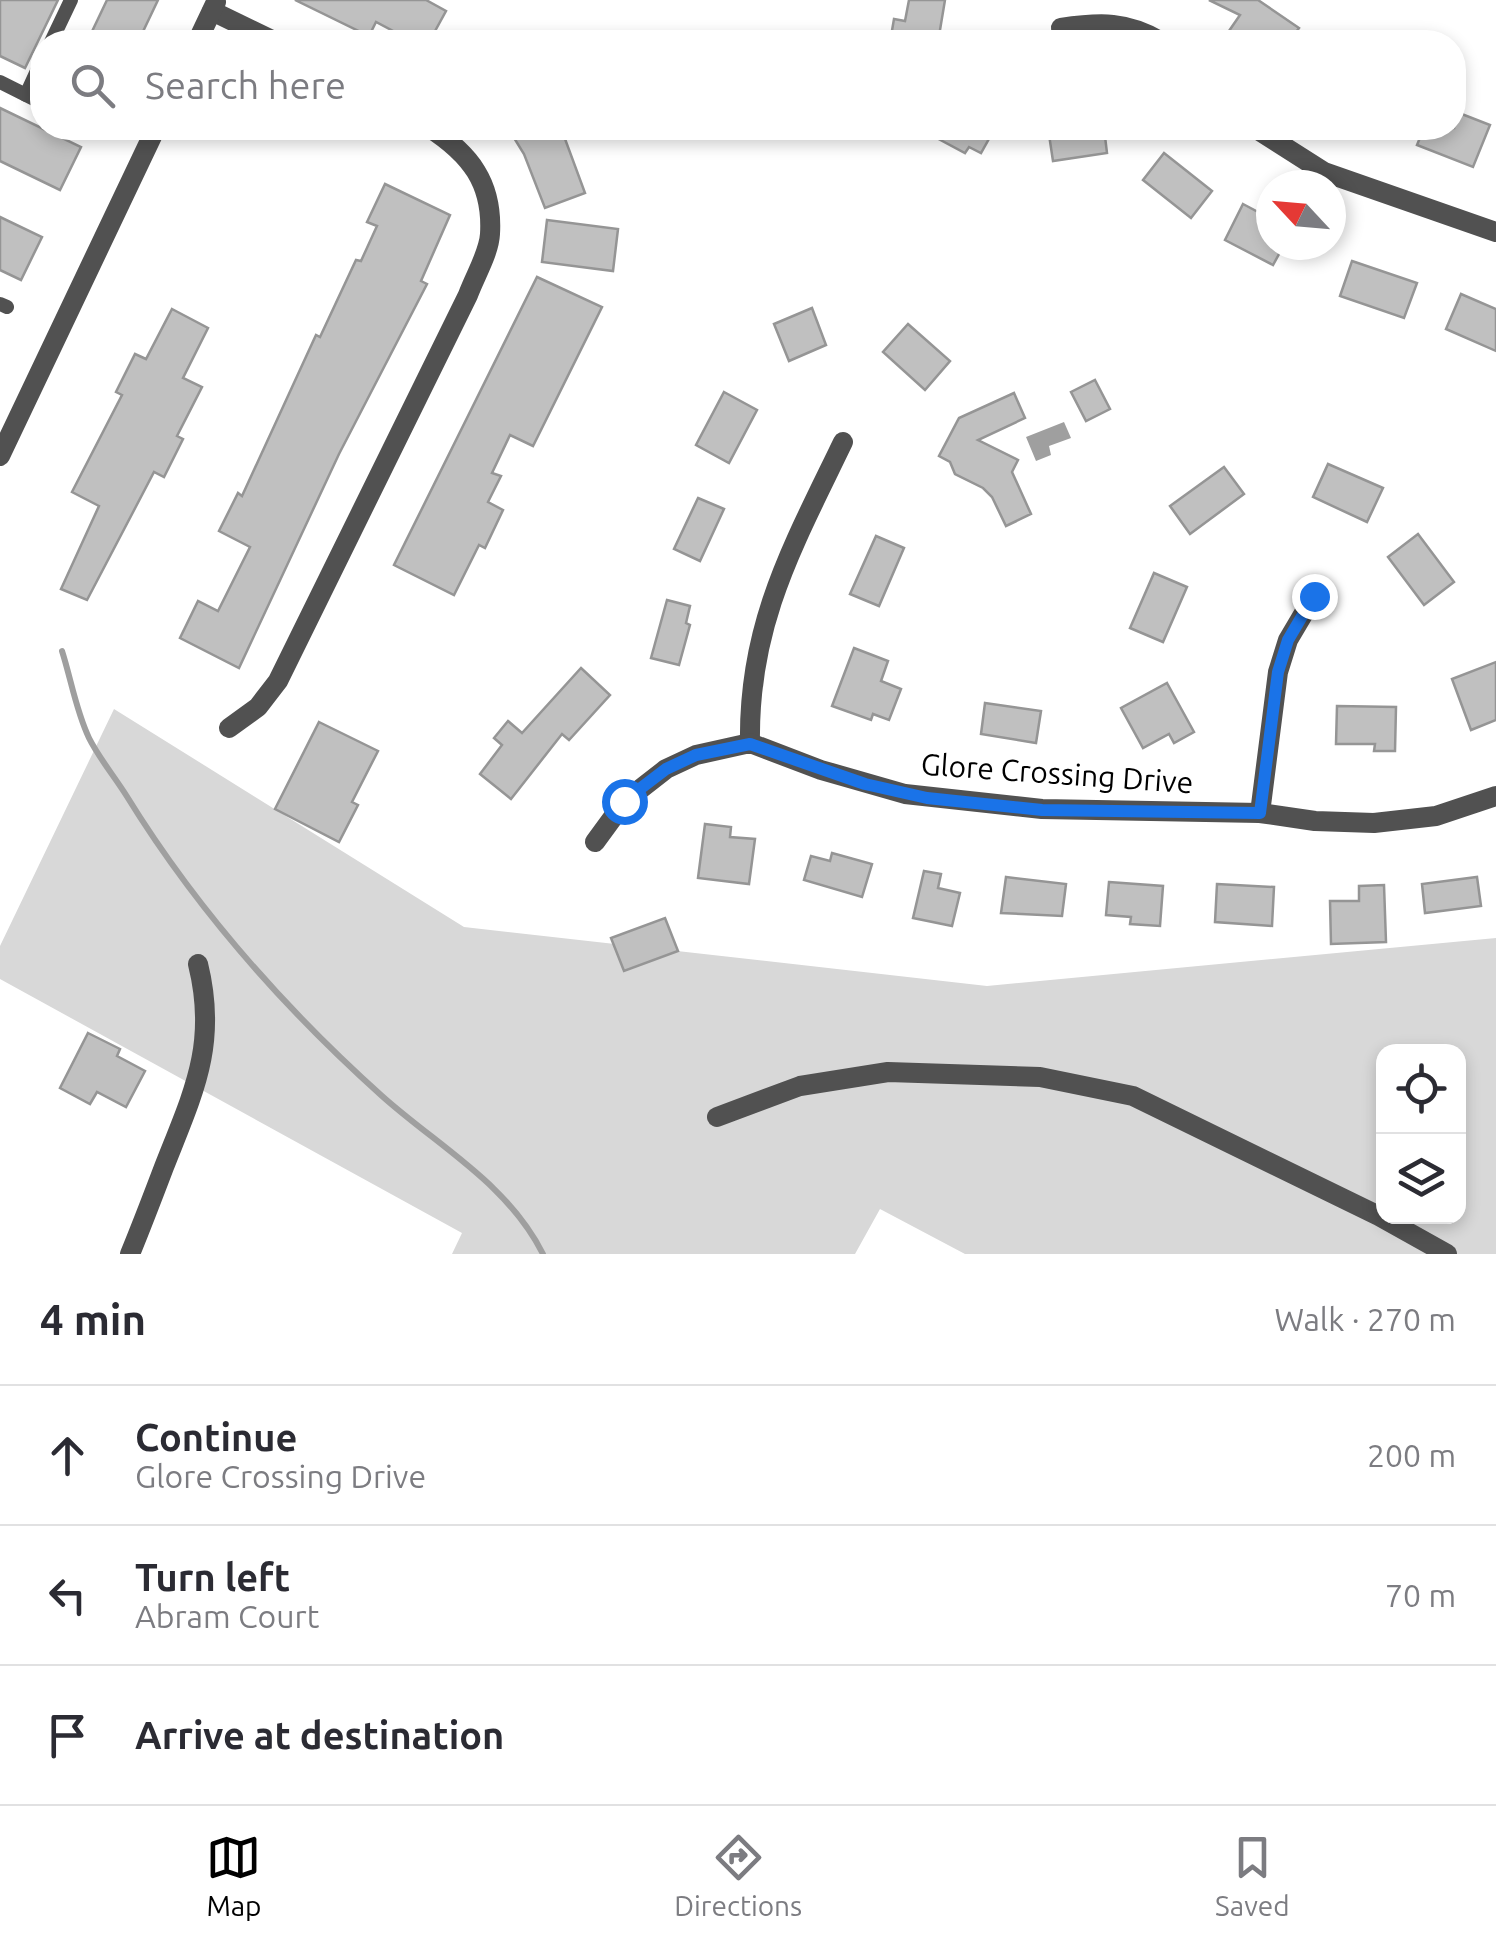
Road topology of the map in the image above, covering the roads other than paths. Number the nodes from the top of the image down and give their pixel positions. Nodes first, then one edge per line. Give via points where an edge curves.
1 (71, 0) edge
2 (215, 6) edge
3 (1062, 28) dead end
4 (57, 30) edge
5 (203, 30) edge
6 (256, 30) edge
7 (1134, 30) edge
8 (0, 82) edge
9 (30, 86) edge
10 (26, 95) junction
11 (30, 97) edge
12 (150, 140) edge
13 (449, 140) edge
14 (1273, 140) edge
15 (1496, 232) edge
16 (843, 442) dead end
17 (0, 456) edge
18 (1314, 596) dead end
19 (229, 728) dead end
20 (750, 744) junction
21 (1496, 796) edge
22 (1260, 813) junction
23 (595, 842) dead end
24 (198, 964) dead end
25 (717, 1117) dead end
26 (130, 1254) edge
27 (1448, 1254) edge

1 - 4 lane
2 - 5 street
2 - 6 street
3 - 7 street via 1102,22
8 - 10 lane
9 - 10 lane
10 - 11 lane
12 - 17 street
13 - 19 street via 462,148 485,188 490,236 468,295 278,681
14 - 15 street via 1324,172
16 - 20 street via 779,574 749,694
18 - 22 street via 1278,672
20 - 22 street, Glore Crossing Drive via 927,798 1042,810
20 - 23 street via 666,769 624,801
21 - 22 street, Glore Crossing Drive via 1436,816 1374,823
24 - 26 street via 206,1042 192,1103
25 - 27 street via 800,1086 888,1072 1040,1077 1133,1096

